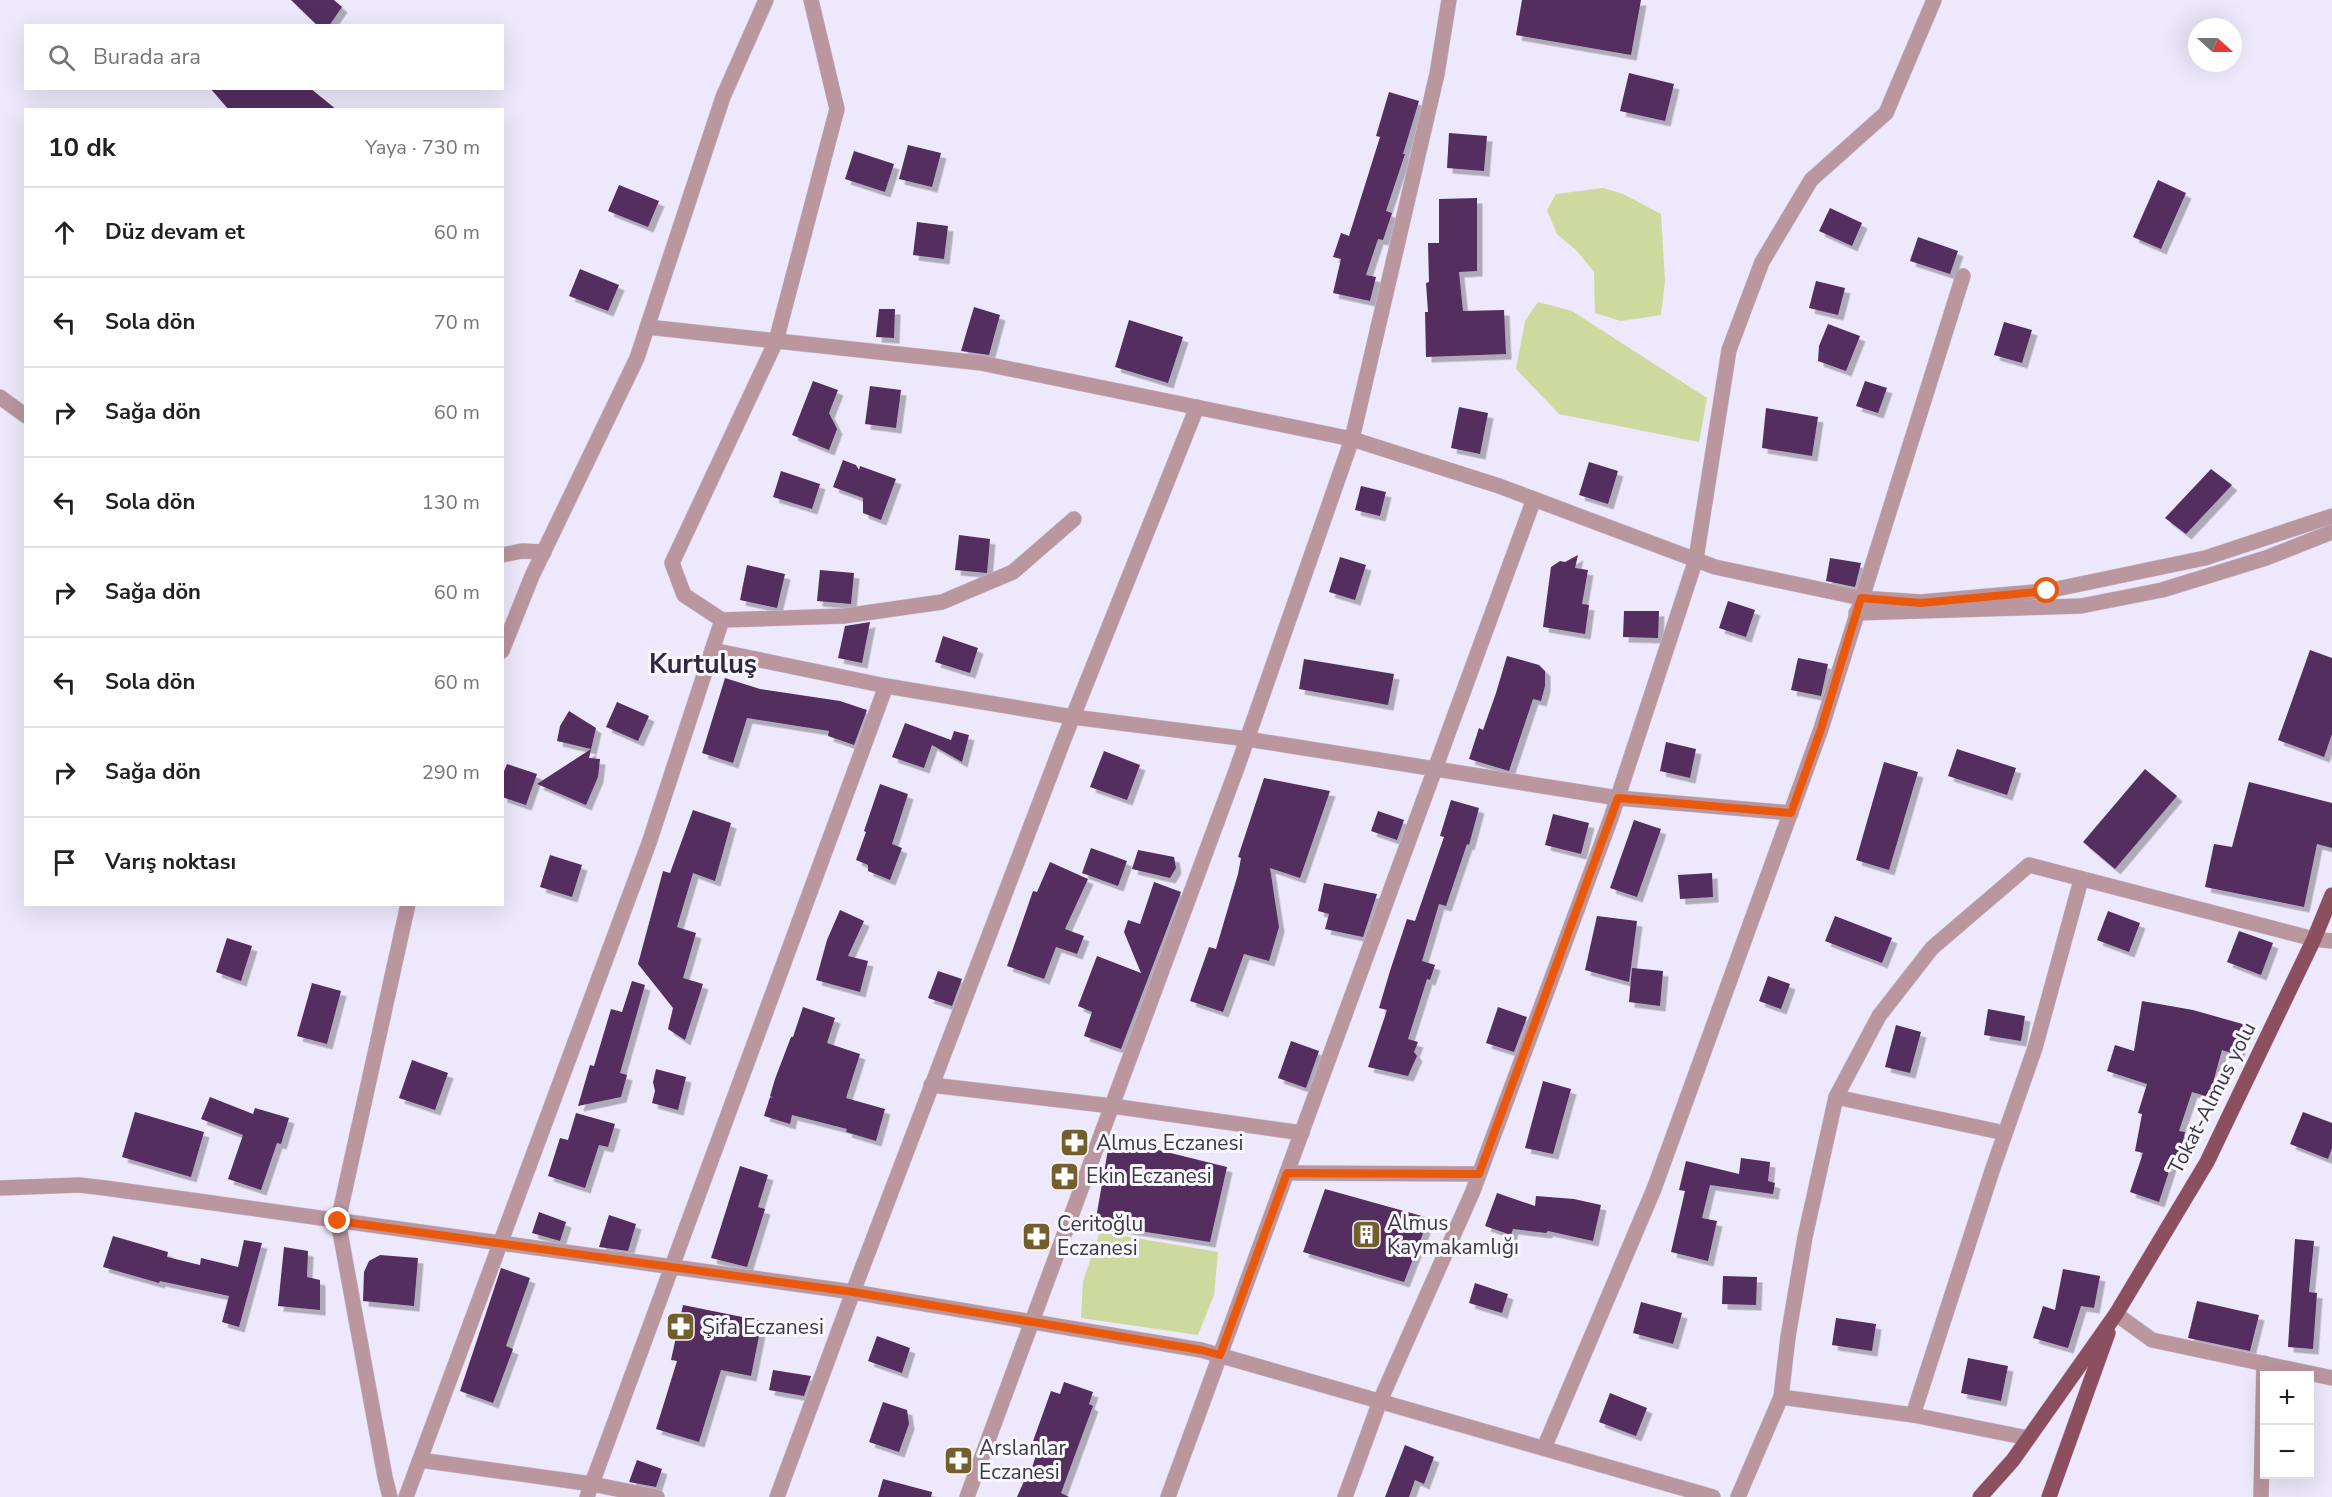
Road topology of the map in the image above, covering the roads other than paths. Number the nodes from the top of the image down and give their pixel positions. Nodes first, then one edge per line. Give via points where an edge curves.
1 (766, 0) edge
2 (811, 0) edge
3 (1449, 0) edge
4 (1934, 0) edge
5 (1963, 276) dead end
6 (647, 327) junction
7 (776, 341) junction
8 (0, 397) edge
9 (1197, 408) junction
10 (24, 415) edge
11 (1352, 439) junction
12 (1534, 499) junction
13 (2332, 516) edge
14 (1074, 519) dead end
15 (2332, 532) edge
16 (543, 552) junction
17 (504, 555) edge
18 (1696, 559) junction
19 (1861, 598) junction
20 (1856, 613) junction
21 (722, 620) junction
22 (504, 646) edge
23 (712, 650) junction
24 (886, 686) junction
25 (1073, 717) junction
26 (1247, 739) junction
27 (1435, 770) junction
28 (1618, 798) junction
29 (1791, 813) junction
30 (2081, 880) junction
31 (2332, 895) edge
32 (408, 906) edge
33 (2314, 939) junction
34 (2332, 941) edge
35 (932, 1085) junction
36 (1836, 1097) junction
37 (1112, 1106) junction
38 (1302, 1133) junction
39 (2005, 1133) junction
40 (1287, 1173) junction
41 (1479, 1174) junction
42 (0, 1188) edge
43 (338, 1221) junction
44 (499, 1244) junction
45 (673, 1267) junction
46 (853, 1292) junction
47 (2116, 1314) junction
48 (1032, 1323) junction
49 (1220, 1355) junction
50 (2264, 1363) junction
51 (2332, 1378) edge
52 (1781, 1397) junction
53 (1380, 1401) junction
54 (1913, 1415) junction
55 (2028, 1438) junction
56 (1544, 1448) junction
57 (420, 1460) junction
58 (590, 1490) edge
59 (390, 1497) edge
60 (406, 1497) edge
61 (657, 1497) edge
62 (777, 1497) edge
63 (967, 1497) edge
64 (1168, 1497) edge
65 (1346, 1497) edge
66 (1713, 1497) edge
67 (1738, 1497) edge
68 (1980, 1497) edge
69 (2049, 1497) edge
70 (2261, 1497) edge

1 - 6 street via 723,97
2 - 7 street via 837,110
3 - 11 street via 1437,74
4 - 18 street via 1886,113 1810,180 1762,262 1729,350
5 - 19 street
6 - 7 street
6 - 16 street via 637,358
7 - 9 street via 981,363
7 - 21 street via 672,563 684,595
8 - 10 street
9 - 11 street
9 - 25 street
11 - 12 street
11 - 26 street
12 - 18 street
12 - 27 street
13 - 19 street via 2205,558 2047,591 1921,603
14 - 21 street via 1013,572 942,602 844,616
15 - 20 street via 2266,558 2162,590 2080,606
16 - 17 street
16 - 22 street
18 - 19 street via 1715,567
18 - 28 street
19 - 20 street
20 - 29 street
21 - 23 street
23 - 24 street
23 - 44 street via 649,843
24 - 25 street
24 - 45 street
25 - 26 street
25 - 35 street
26 - 27 street
26 - 37 street
27 - 28 street
27 - 38 street
28 - 29 street
28 - 41 street
29 - 56 street via 1654,1189
30 - 33 street
30 - 36 street via 2029,865 1932,948 1879,1016
30 - 39 street via 2035,1048
31 - 33 main road, Tokat-Almus yolu
32 - 43 street
33 - 34 street
33 - 47 main road, Tokat-Almus yolu via 2206,1161
35 - 37 street
35 - 46 street
36 - 39 street
36 - 52 street via 1805,1237
37 - 38 street
37 - 48 street
38 - 40 street
39 - 54 street
40 - 41 street
40 - 49 street
41 - 53 street
42 - 43 street via 79,1185
43 - 44 street
43 - 59 street
44 - 45 street
44 - 57 street
45 - 46 street
45 - 58 street
46 - 48 street
46 - 62 street
47 - 50 street via 2152,1340
47 - 55 main road, Tokat-Almus yolu
47 - 69 main road, Tokat-Almus yolu
48 - 49 street
48 - 63 street
49 - 53 street
49 - 64 street
50 - 51 street
50 - 70 street
52 - 54 street
52 - 67 street
53 - 56 street
53 - 65 street
54 - 55 street
55 - 68 main road, Tokat-Almus yolu
56 - 66 street
57 - 58 street
57 - 60 street
58 - 61 street

